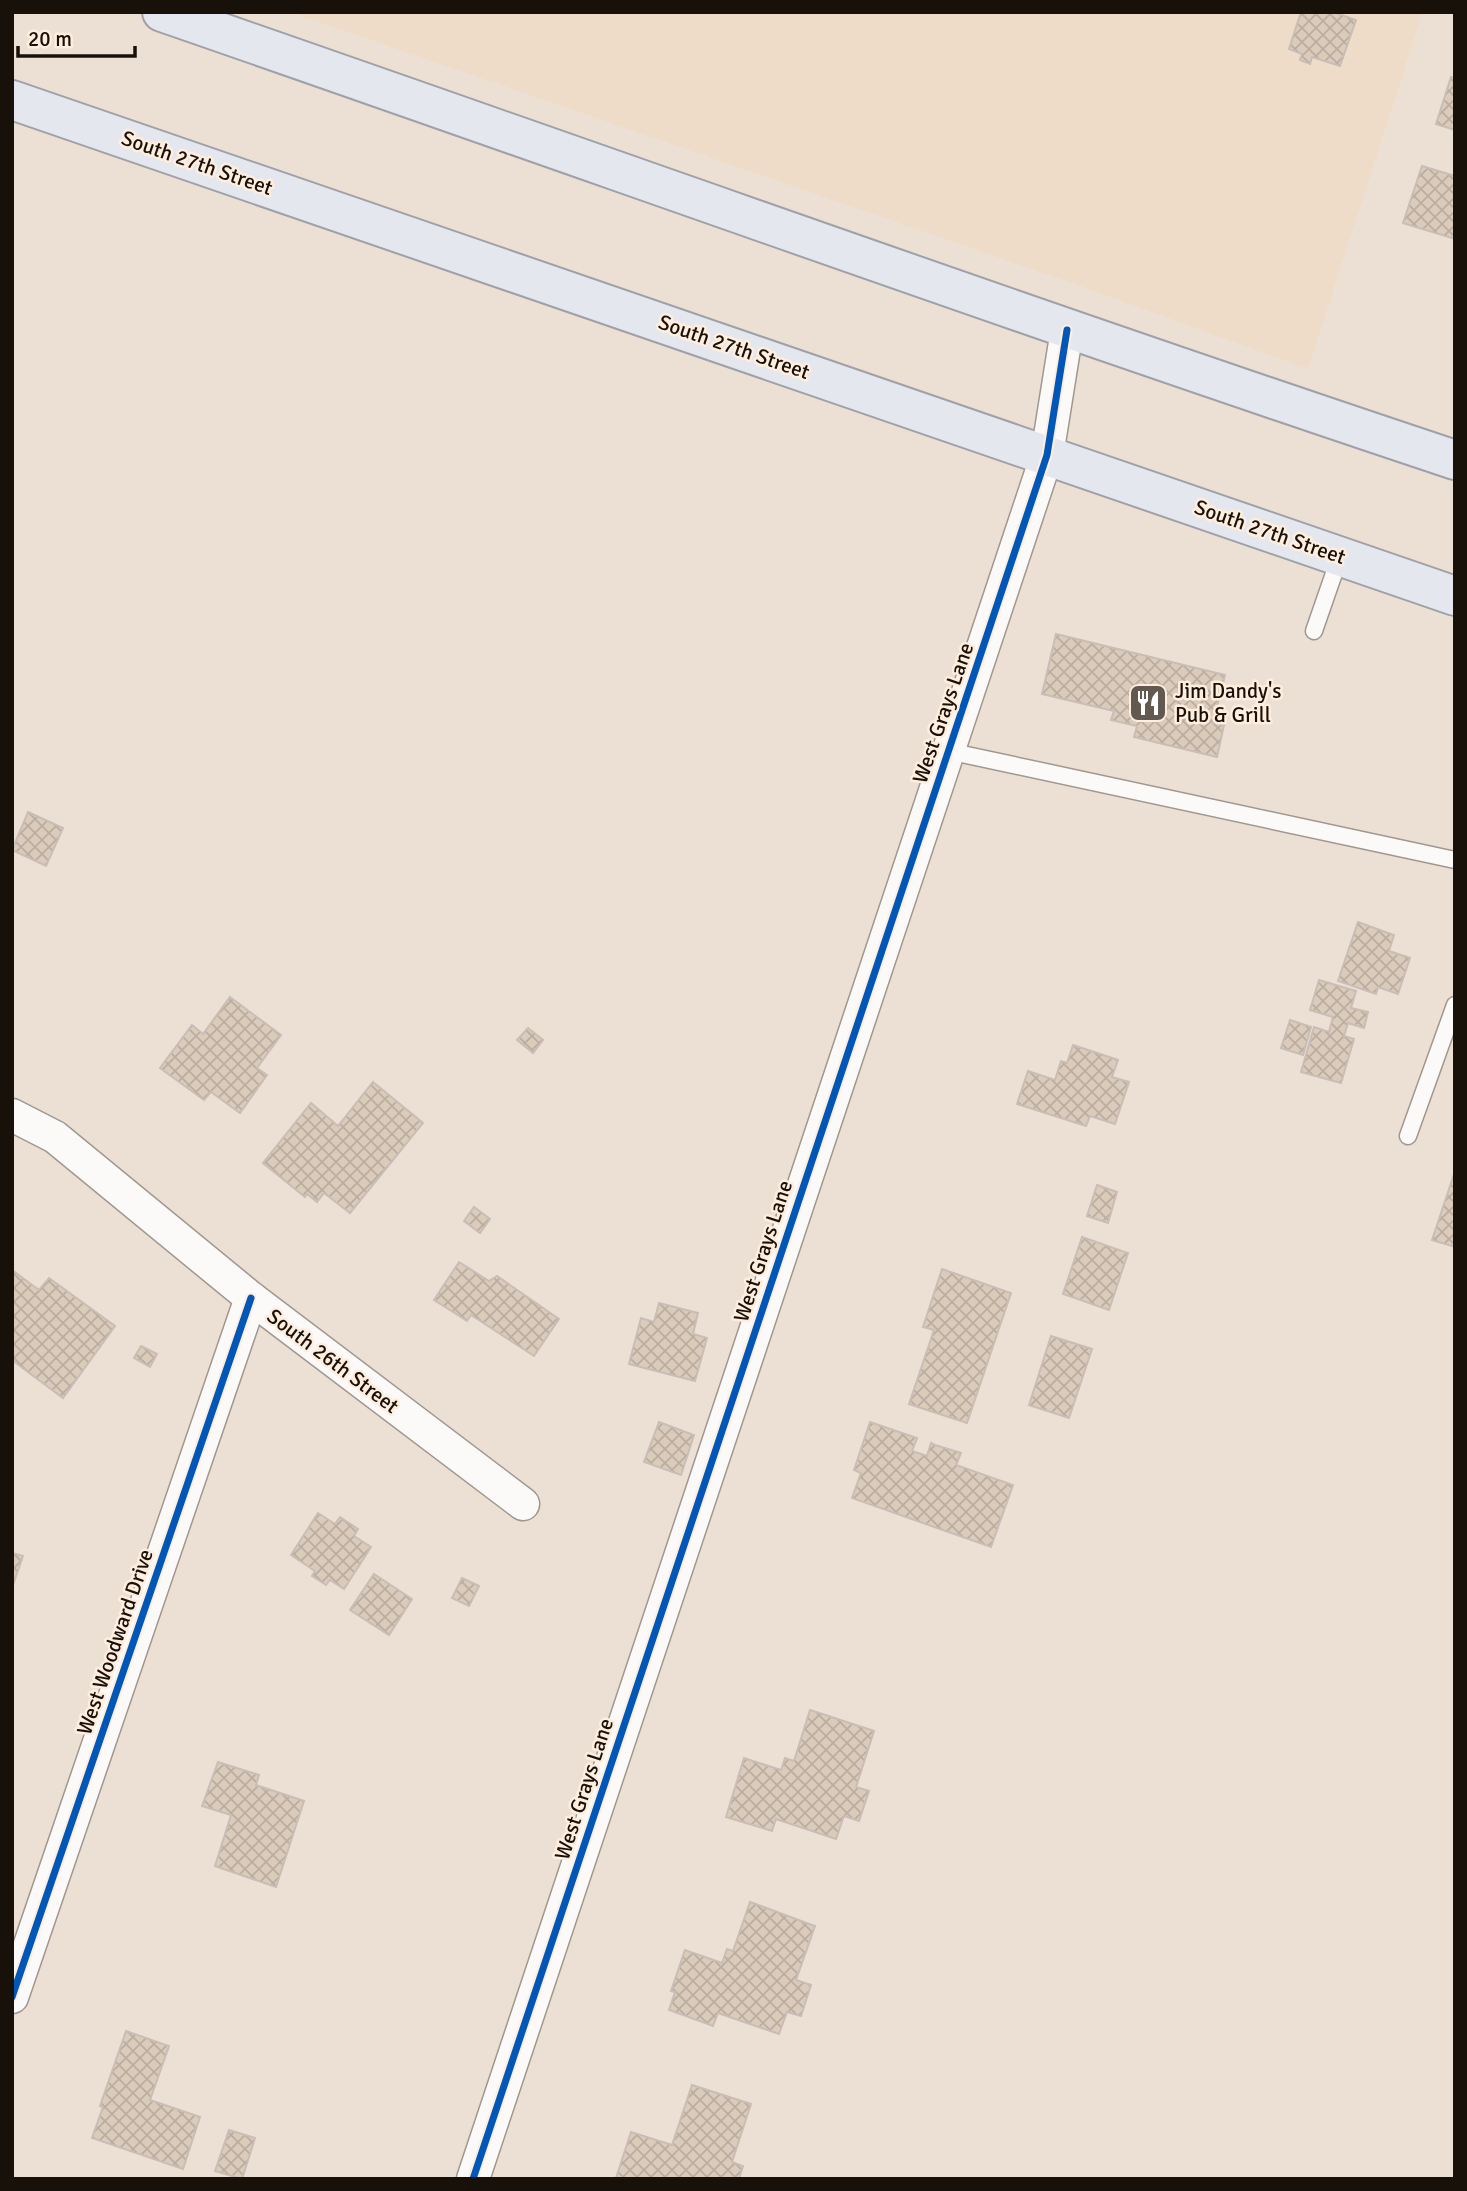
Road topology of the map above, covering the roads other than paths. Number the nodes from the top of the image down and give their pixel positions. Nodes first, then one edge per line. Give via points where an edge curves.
1 (162, 12) edge
2 (12, 100) edge
3 (1067, 330) junction
4 (1047, 455) junction
5 (1455, 460) edge
6 (1340, 556) junction
7 (1455, 596) edge
8 (1314, 631) dead end
9 (948, 751) junction
10 (1455, 860) edge
11 (1455, 1005) edge
12 (12, 1115) edge
13 (1408, 1136) dead end
14 (251, 1298) junction
15 (523, 1504) dead end
16 (12, 1997) edge
17 (473, 2179) edge

1 - 3 main road
2 - 4 main road, South 27th Street
3 - 4 street, West Grays Lane
3 - 5 main road
4 - 6 main road, South 27th Street
4 - 9 street, West Grays Lane
6 - 7 main road, South 27th Street
6 - 8 lane
9 - 10 lane
9 - 17 street, West Grays Lane
11 - 13 lane
12 - 14 street, South 26th Street via 55,1138
14 - 15 street, South 26th Street
14 - 16 street, West Woodward Drive

